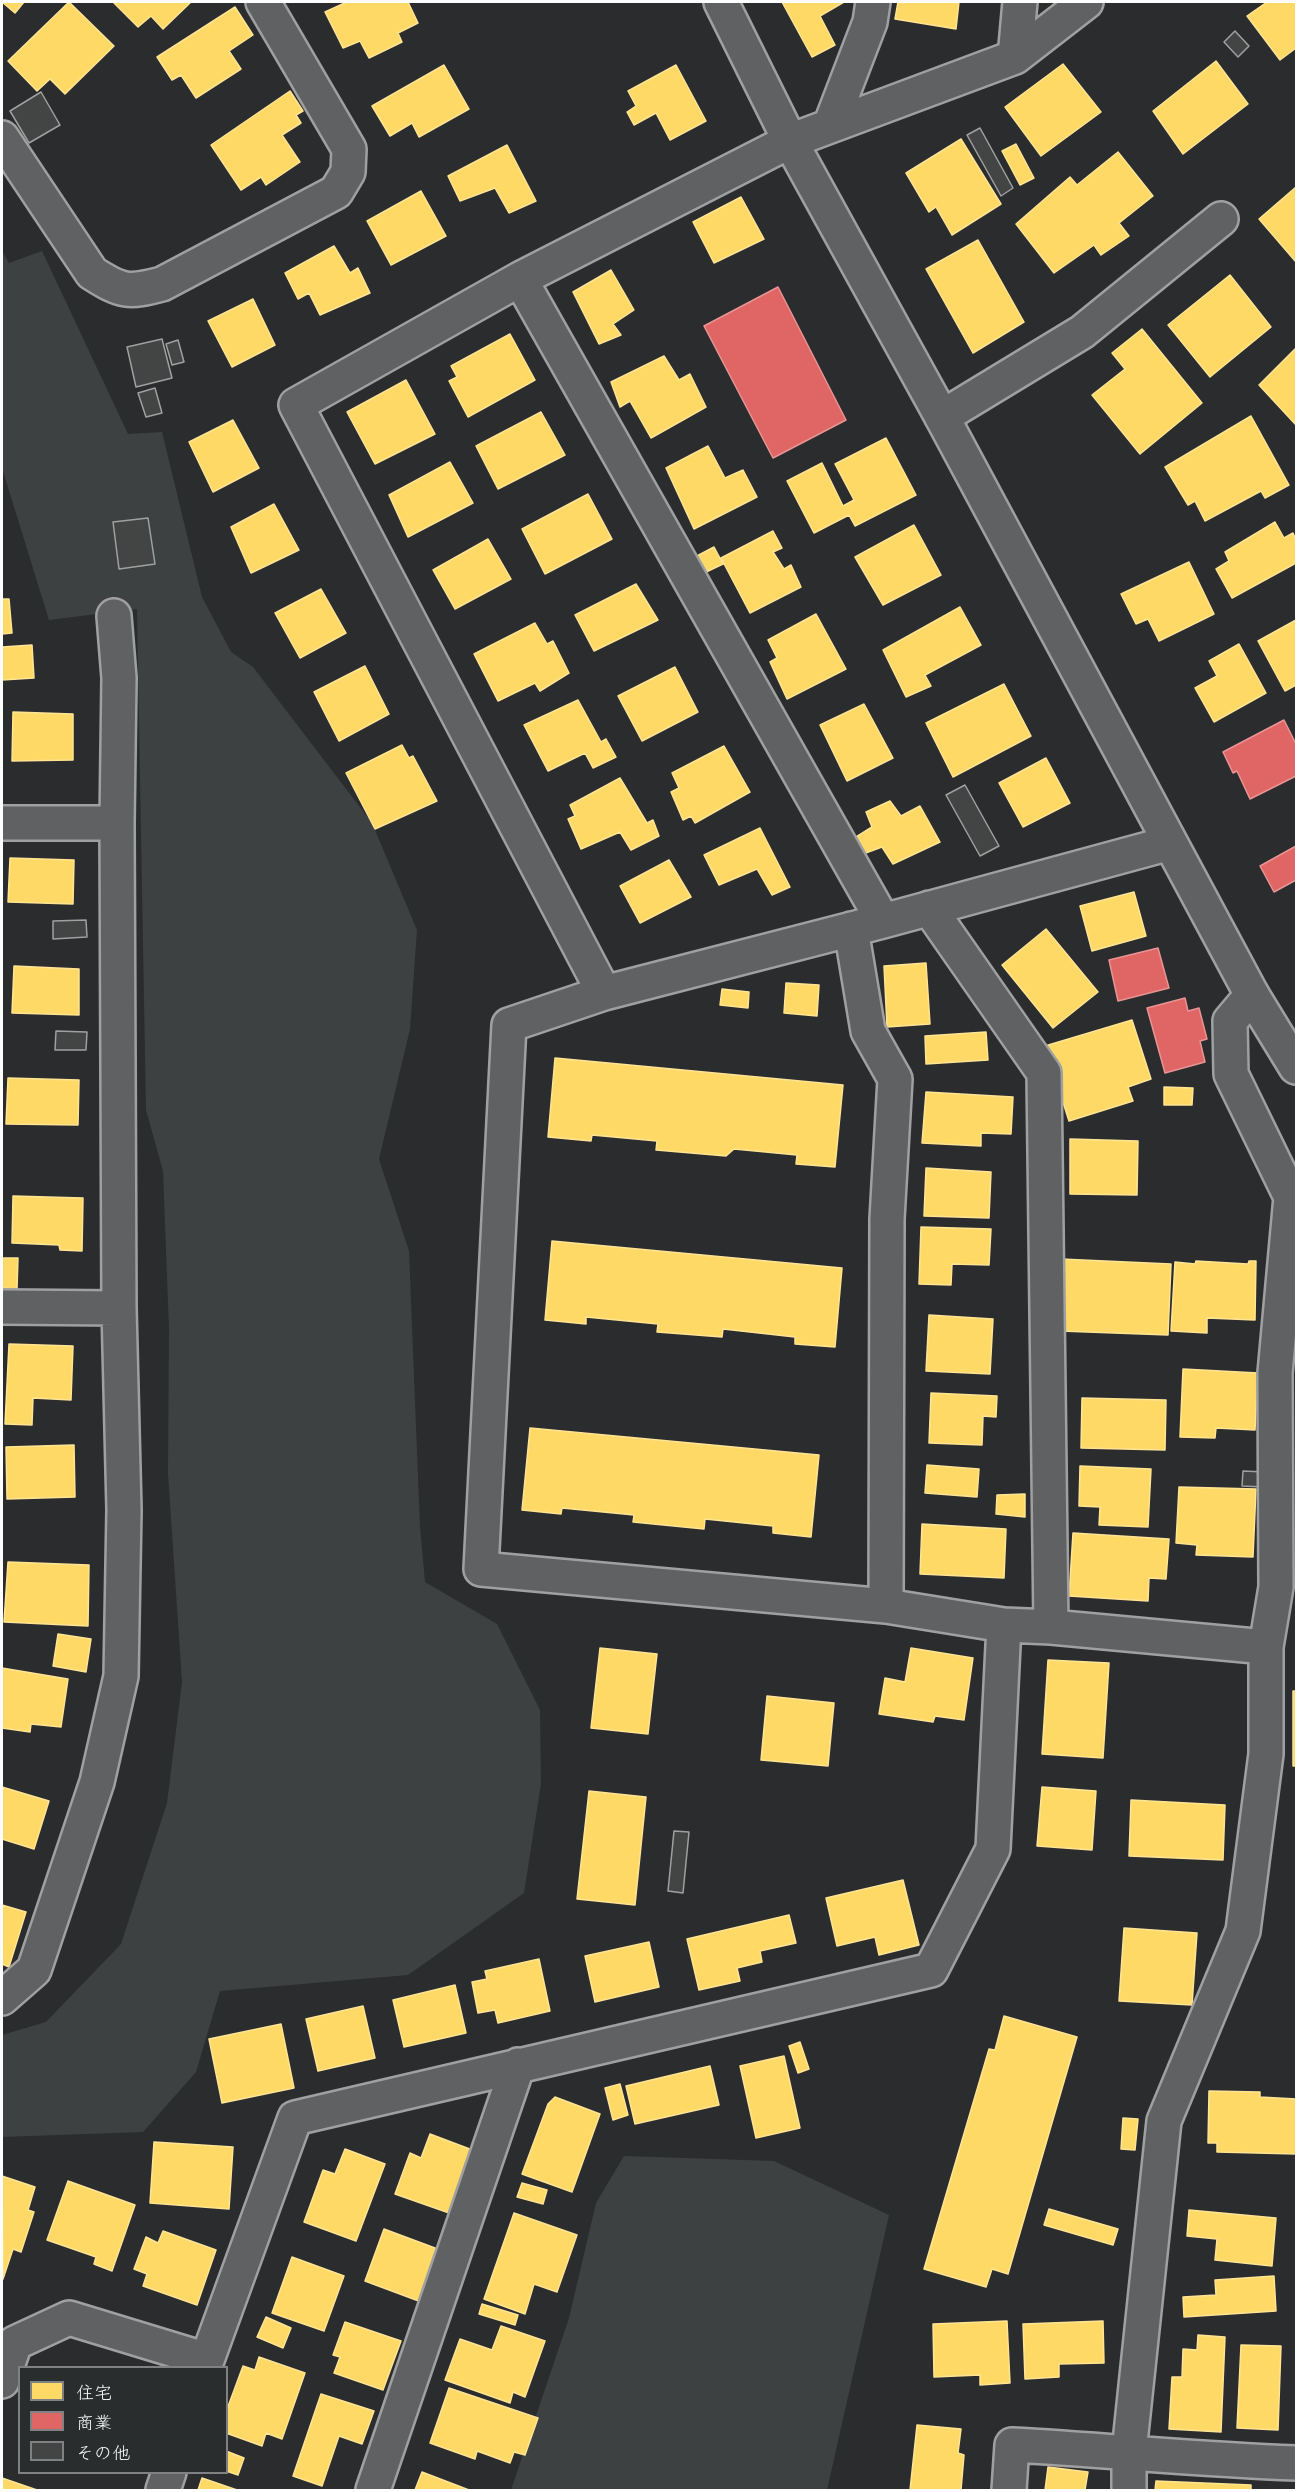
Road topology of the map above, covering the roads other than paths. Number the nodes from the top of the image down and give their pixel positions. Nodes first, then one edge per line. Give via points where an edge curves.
1 (263, 2) edge
2 (721, 2) edge
3 (873, 2) edge
4 (1020, 2) edge
5 (1086, 2) edge
6 (1015, 57) junction
7 (830, 126) junction
8 (2, 138) edge
9 (790, 141) junction
10 (1221, 219) dead end
11 (520, 279) junction
12 (942, 417) junction
13 (114, 616) dead end
14 (2, 823) edge
15 (117, 823) junction
16 (1170, 843) junction
17 (929, 908) junction
18 (883, 921) junction
19 (851, 929) junction
20 (604, 993) junction
21 (1252, 995) junction
22 (1296, 1067) edge
23 (2, 1307) edge
24 (119, 1308) junction
25 (886, 1606) junction
26 (1004, 1625) junction
27 (1051, 1627) junction
28 (1266, 1647) junction
29 (2, 1998) edge
30 (518, 2065) junction
31 (8, 2341) edge
32 (206, 2364) edge
33 (2, 2381) edge
34 (1129, 2452) junction
35 (1296, 2463) edge
36 (168, 2474) edge
37 (163, 2490) edge
38 (373, 2490) edge
39 (1008, 2490) edge
40 (1129, 2490) edge

1 - 8 street via 349,149 348,172 336,192 162,284 134,291 112,286 92,273
2 - 9 street
3 - 7 street via 870,22
4 - 6 street
5 - 6 street
6 - 7 street
7 - 9 street
9 - 11 street
9 - 12 street
10 - 12 street via 1082,332
11 - 18 street
11 - 20 street via 296,405
12 - 16 street
13 - 15 street via 119,678
14 - 15 street
15 - 24 street
16 - 17 street
16 - 21 street
17 - 18 street
17 - 27 street via 1044,1073
18 - 19 street
19 - 20 street
19 - 25 street via 868,1031 895,1079 887,1219
20 - 25 street via 509,1024 481,1569
21 - 22 street
21 - 28 street via 1230,1021 1231,1074 1292,1197 1275,1373 1276,1587
23 - 24 street
24 - 29 street via 124,1510 121,1676 97,1782 34,1970
25 - 26 street
26 - 27 street
26 - 30 street via 993,1849 931,1970
27 - 28 street
28 - 34 street via 1266,1754 1243,1931 1164,2121
30 - 32 street via 295,2118
30 - 38 street
31 - 32 street via 69,2318
31 - 33 street
34 - 35 street
34 - 39 street via 1012,2445
34 - 40 street
36 - 37 street

